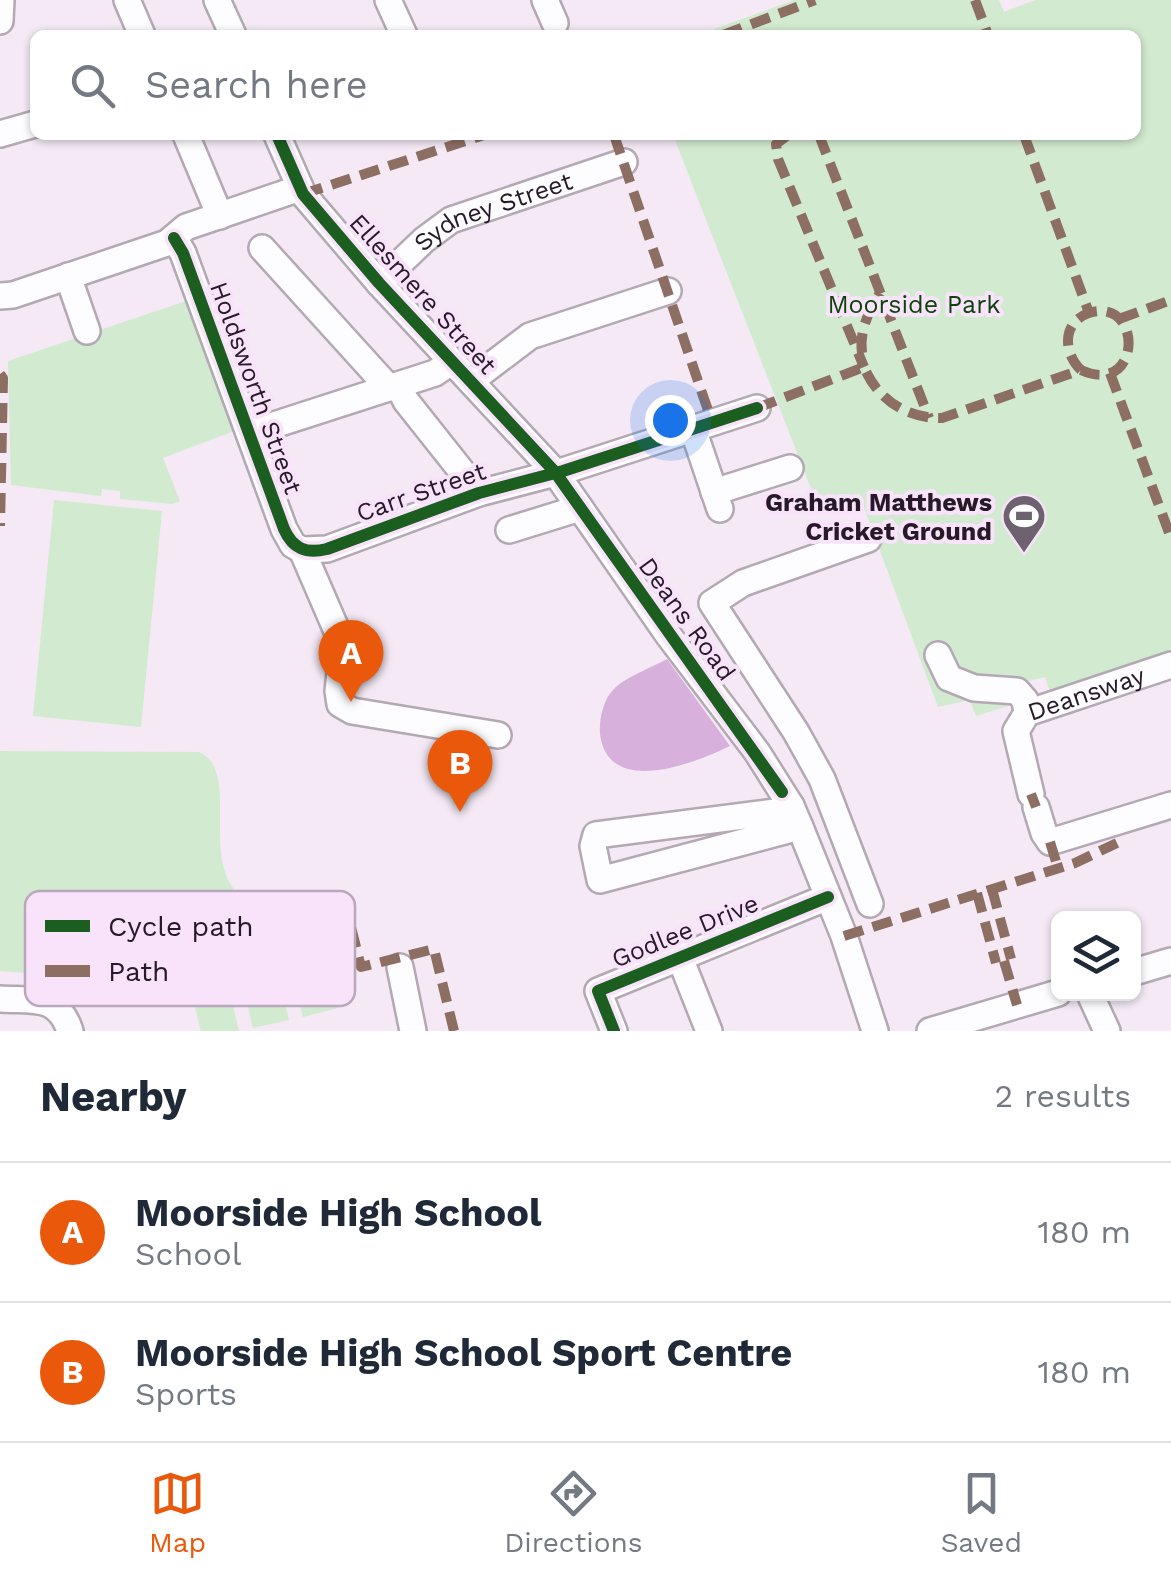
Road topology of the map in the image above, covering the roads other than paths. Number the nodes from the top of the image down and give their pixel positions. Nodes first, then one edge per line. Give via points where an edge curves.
1 (0, 0) edge
2 (127, 0) edge
3 (388, 0) edge
4 (221, 1) edge
5 (0, 21) edge
6 (140, 30) edge
7 (231, 30) edge
8 (402, 30) edge
9 (30, 125) edge
10 (0, 134) edge
11 (188, 140) edge
12 (279, 140) edge
13 (624, 162) dead end
14 (300, 188) junction
15 (220, 216) junction
16 (174, 238) junction
17 (262, 248) dead end
18 (68, 276) junction
19 (378, 284) junction
20 (668, 291) dead end
21 (0, 296) edge
22 (87, 331) dead end
23 (452, 361) junction
24 (472, 380) junction
25 (394, 386) junction
26 (757, 408) dead end
27 (692, 429) junction
28 (248, 432) junction
29 (790, 468) dead end
30 (567, 489) junction
31 (480, 494) junction
32 (509, 530) dead end
33 (868, 539) dead end
34 (302, 550) junction
35 (938, 655) dead end
36 (1171, 665) edge
37 (1027, 713) junction
38 (498, 734) dead end
39 (1171, 806) edge
40 (791, 808) junction
41 (828, 898) junction
42 (870, 904) dead end
43 (680, 958) junction
44 (1171, 961) edge
45 (400, 967) dead end
46 (1141, 970) edge
47 (1051, 995) edge
48 (0, 1000) edge
49 (1093, 1001) edge
50 (25, 1002) edge
51 (55, 1006) edge
52 (70, 1031) edge
53 (413, 1031) edge
54 (614, 1031) edge
55 (708, 1031) edge
56 (875, 1031) edge
57 (930, 1031) edge
58 (1106, 1031) edge

1 - 5 street
2 - 6 street
3 - 8 street
4 - 7 street
9 - 10 street
11 - 15 street
12 - 14 street, Ellesmere Street
13 - 19 street, Sydney Street via 451,220
14 - 15 street
14 - 19 street, Ellesmere Street
15 - 16 street
16 - 18 street
16 - 28 street, Holdsworth Street
17 - 25 street
18 - 21 street
18 - 22 street
19 - 23 street, Ellesmere Street
20 - 24 street via 530,336
23 - 24 street, Ellesmere Street
23 - 25 street
24 - 30 street, Ellesmere Street
25 - 28 street
25 - 31 street
26 - 27 street
27 - 29 street via 717,500
27 - 30 street
28 - 34 street, Holdsworth Street via 284,529
30 - 31 street, Carr Street
30 - 32 street
30 - 40 street, Deans Road
31 - 34 street, Carr Street via 327,549
33 - 42 street via 742,583 712,603 822,779
34 - 38 street, Holdsworth Street via 343,645 340,704 470,743
35 - 37 street via 949,678 984,690 1017,691
36 - 37 street, Deansway
37 - 39 street, Deansway via 1016,731 1050,842
40 - 40 street via 600,880 596,835
40 - 41 street, Deans Road
41 - 43 street, Godlee Drive
41 - 56 street, Deans Road
43 - 54 street, Godlee Drive via 598,992
43 - 55 street
44 - 46 street
45 - 53 street
47 - 57 street
48 - 50 street
49 - 58 street
51 - 52 street

